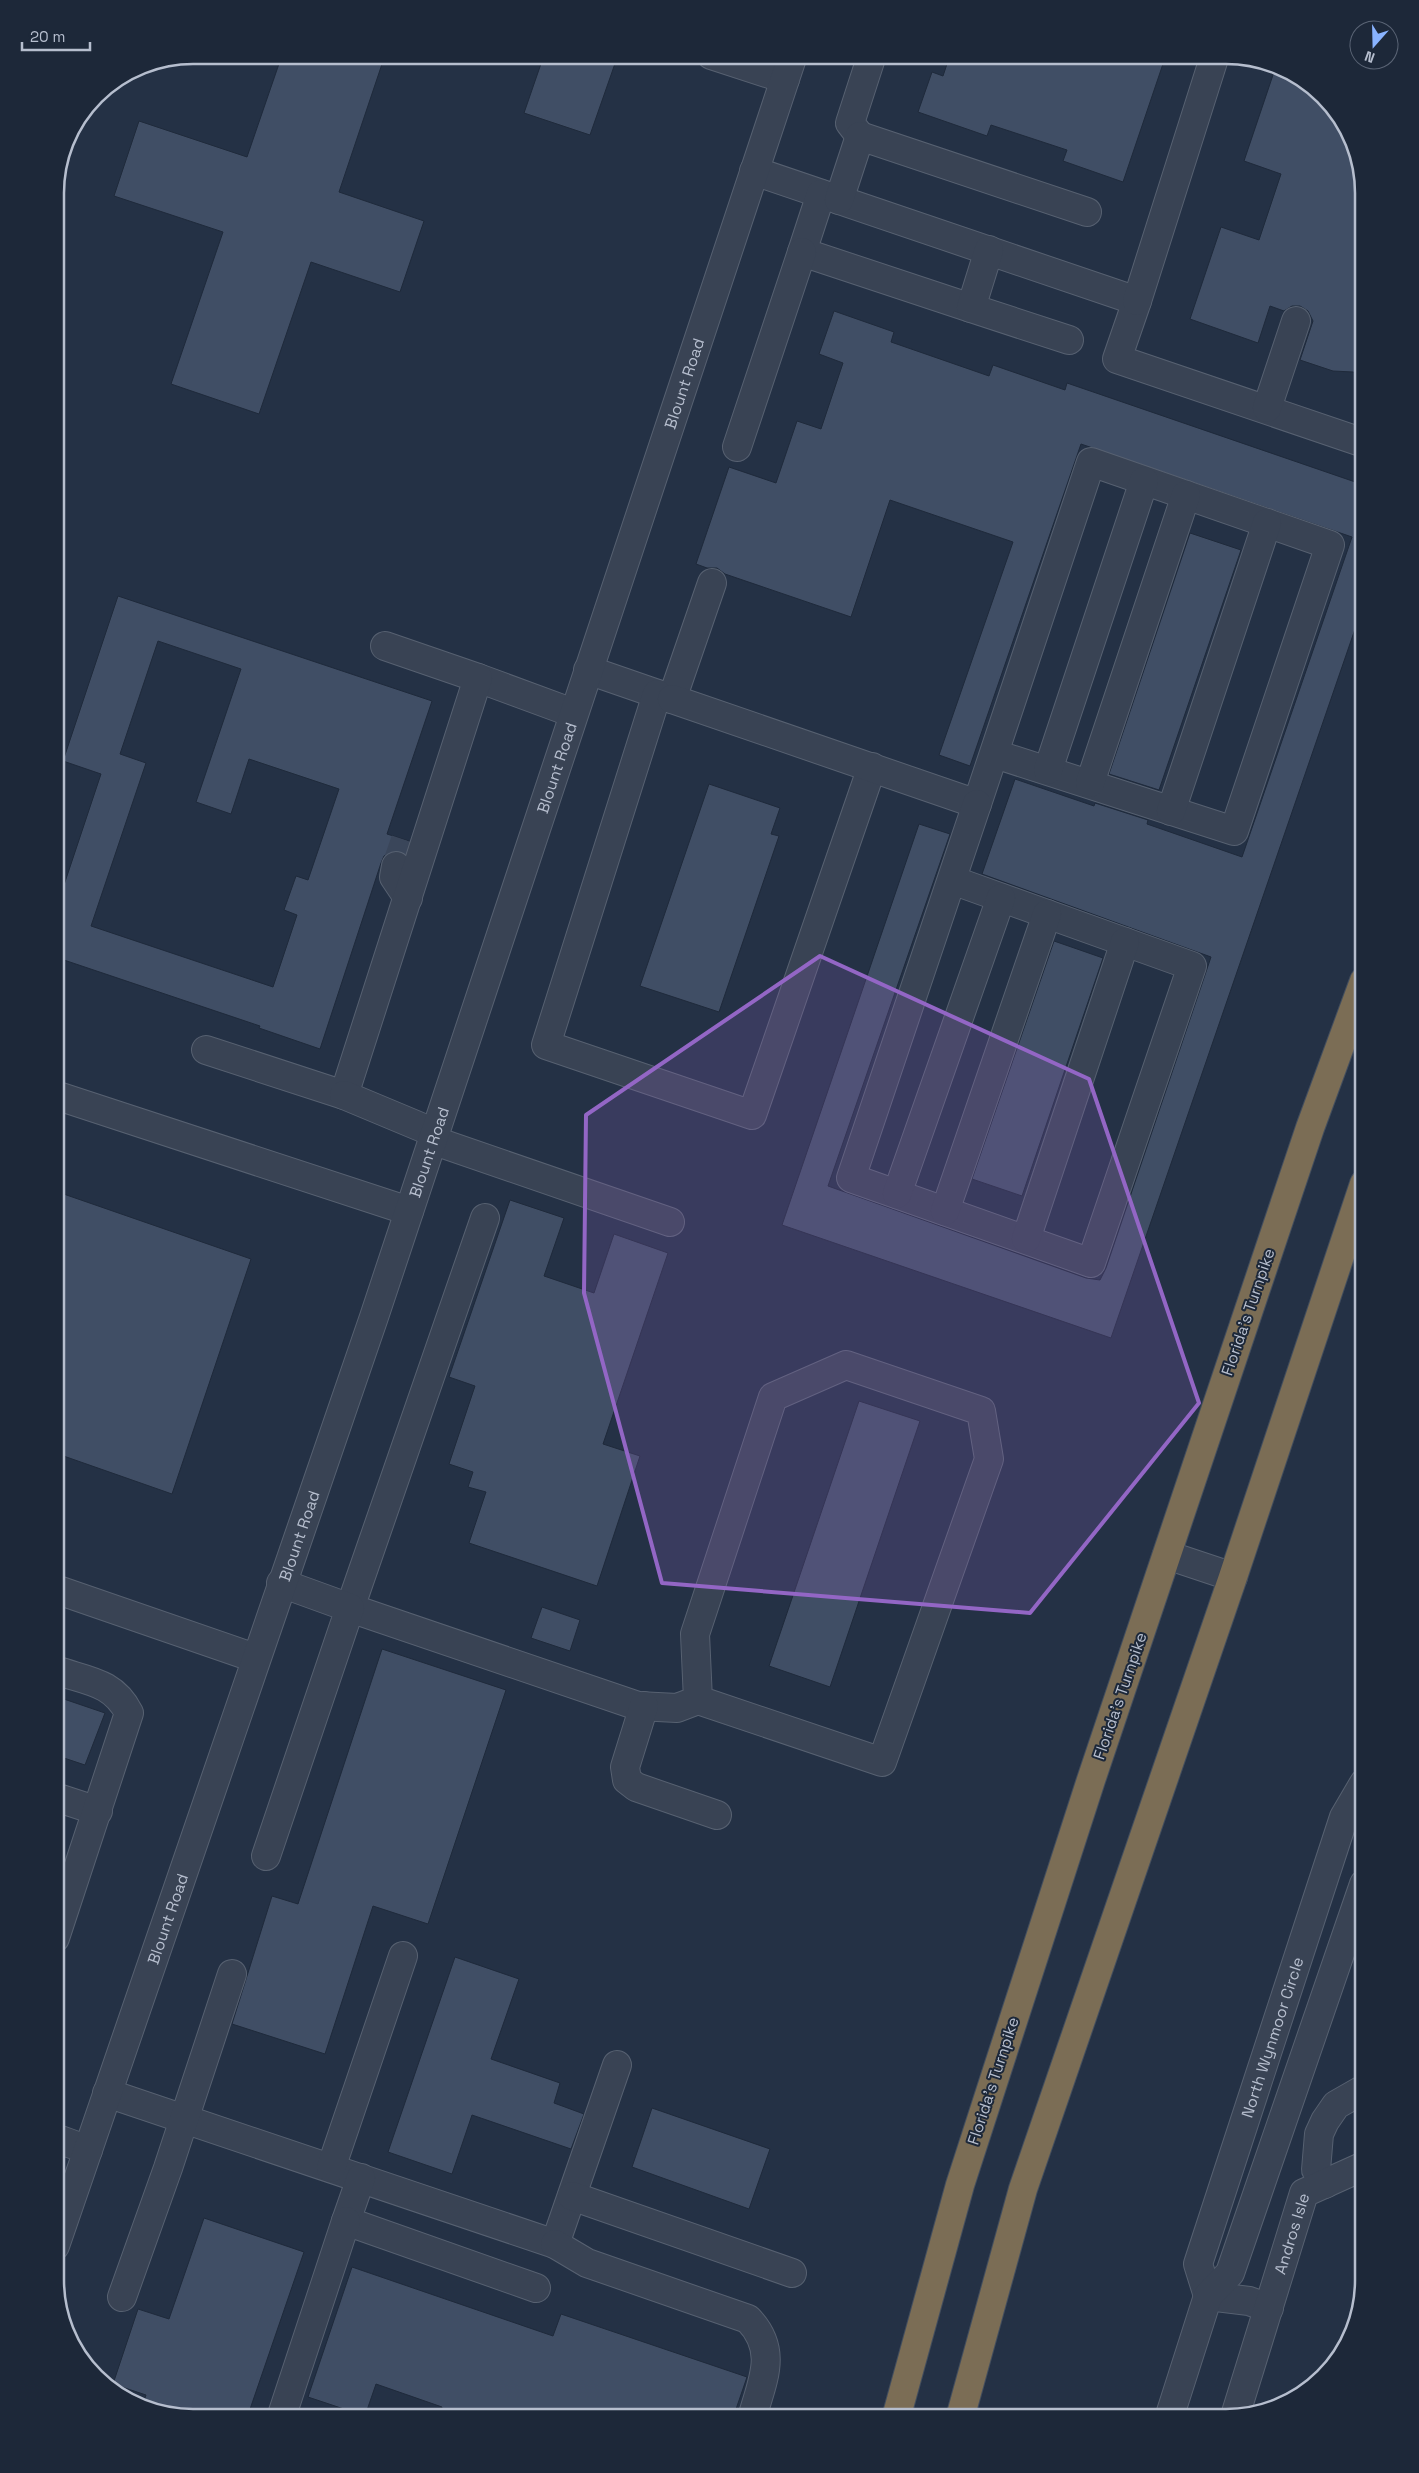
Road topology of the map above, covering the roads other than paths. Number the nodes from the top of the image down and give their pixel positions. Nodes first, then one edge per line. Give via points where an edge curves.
1 (770, 64) edge
2 (869, 64) edge
3 (1212, 64) edge
4 (789, 67) edge
5 (860, 136) junction
6 (754, 171) junction
7 (830, 197) junction
8 (1087, 212) dead end
9 (989, 250) junction
10 (802, 252) junction
11 (1137, 301) junction
12 (971, 308) junction
13 (1296, 321) dead end
14 (1070, 340) dead end
15 (1267, 408) junction
16 (1355, 440) edge
17 (737, 447) dead end
18 (1144, 481) junction
19 (1186, 495) junction
20 (1267, 523) junction
21 (712, 583) dead end
22 (385, 646) dead end
23 (588, 670) junction
24 (478, 678) junction
25 (665, 696) junction
26 (573, 712) junction
27 (995, 754) junction
28 (872, 767) junction
29 (1048, 770) junction
30 (1090, 783) junction
31 (978, 804) junction
32 (1171, 811) junction
33 (431, 824) junction
34 (405, 840) tunnel mouth
35 (396, 866) tunnel mouth
36 (952, 880) junction
37 (408, 898) junction
38 (1001, 898) junction
39 (1047, 914) junction
40 (1124, 942) junction
41 (1355, 1005) edge
42 (206, 1050) dead end
43 (344, 1095) junction
44 (64, 1098) edge
45 (433, 1136) junction
46 (898, 1194) junction
47 (409, 1211) junction
48 (945, 1211) junction
49 (1355, 1211) edge
50 (486, 1218) dead end
51 (670, 1222) dead end
52 (1026, 1239) junction
53 (1167, 1555) junction
54 (1233, 1578) junction
55 (282, 1583) junction
56 (64, 1592) edge
57 (350, 1608) junction
58 (255, 1658) junction
59 (64, 1673) edge
60 (698, 1700) junction
61 (644, 1706) junction
62 (1355, 1798) edge
63 (64, 1799) edge
64 (98, 1811) junction
65 (718, 1816) dead end
66 (266, 1856) dead end
67 (1355, 1910) edge
68 (64, 1911) edge
69 (403, 1956) dead end
70 (232, 1974) dead end
71 (617, 2065) dead end
72 (107, 2093) junction
73 (1355, 2094) edge
74 (183, 2118) junction
75 (64, 2141) edge
76 (88, 2150) junction
77 (331, 2168) junction
78 (1355, 2170) edge
79 (361, 2178) junction
80 (1325, 2184) junction
81 (572, 2196) junction
82 (64, 2220) edge
83 (346, 2221) junction
84 (555, 2244) junction
85 (792, 2273) dead end
86 (536, 2288) dead end
87 (1208, 2296) junction
88 (122, 2297) dead end
89 (1269, 2308) junction
90 (284, 2409) edge
91 (754, 2409) edge
92 (898, 2409) edge
93 (962, 2409) edge
94 (1172, 2409) edge
95 (1237, 2409) edge

1 - 4 street
2 - 5 street via 850,123
3 - 11 street
4 - 6 street, Blount Road
5 - 7 street
5 - 8 street
6 - 7 street
6 - 23 street, Blount Road
7 - 9 street
7 - 10 street
9 - 11 street
9 - 12 street
10 - 12 street
10 - 17 street
11 - 15 street via 1117,358
12 - 14 street
13 - 15 street
15 - 16 street
18 - 19 street
18 - 27 street via 1091,462
18 - 29 street
19 - 20 street
19 - 30 street
20 - 32 street
20 - 32 street via 1330,545 1234,831
21 - 25 street
22 - 24 street
23 - 25 street
23 - 26 street, Blount Road
24 - 26 street
24 - 33 street
25 - 28 street
25 - 28 street via 546,1045 752,1115
26 - 45 street, Blount Road
27 - 29 street
27 - 31 street
28 - 31 street
29 - 30 street
30 - 32 street
31 - 36 street
33 - 34 street via 419,828
33 - 37 street
35 - 37 street via 394,877
36 - 38 street
36 - 46 street via 851,1178
37 - 43 street
38 - 39 street
38 - 46 street
39 - 40 street
39 - 48 street
40 - 52 street
40 - 52 street via 1192,966 1091,1262
41 - 53 highway, Florida's Turnpike via 1310,1128
42 - 43 street
43 - 45 street
44 - 47 street
45 - 47 street, Blount Road
45 - 51 street
46 - 48 street
47 - 55 street, Blount Road
48 - 52 street
49 - 54 highway
50 - 57 street
53 - 54 street
53 - 92 highway, Florida's Turnpike via 960,2184
54 - 93 highway via 1023,2189
55 - 57 street
55 - 58 street, Blount Road
56 - 58 street
57 - 61 street
57 - 66 street
58 - 72 street, Blount Road
59 - 64 street via 110,1688 129,1713
60 - 60 street via 882,1762 989,1459 981,1411 846,1365 773,1398 695,1634
60 - 61 street via 677,1708
61 - 65 street via 625,1767 627,1780 636,1787
62 - 87 street, North Wynmoor Circle via 1344,1817 1198,2264
63 - 64 street
64 - 68 street
67 - 87 street via 1230,2273
69 - 77 street
70 - 74 street
71 - 81 street
72 - 74 street
72 - 76 street, Blount Road
73 - 80 street via 1336,2105 1319,2134 1316,2170
74 - 77 street
74 - 88 street
75 - 76 street
76 - 82 street, Blount Road
77 - 79 street
78 - 80 street, Andros Isle
79 - 83 street
79 - 84 street
80 - 89 street, Andros Isle via 1304,2193
81 - 84 street
81 - 85 street
83 - 86 street
83 - 90 street
84 - 91 street via 587,2263 748,2319 759,2330 767,2363
87 - 89 street via 1249,2301
87 - 94 street
89 - 95 street, Andros Isle

